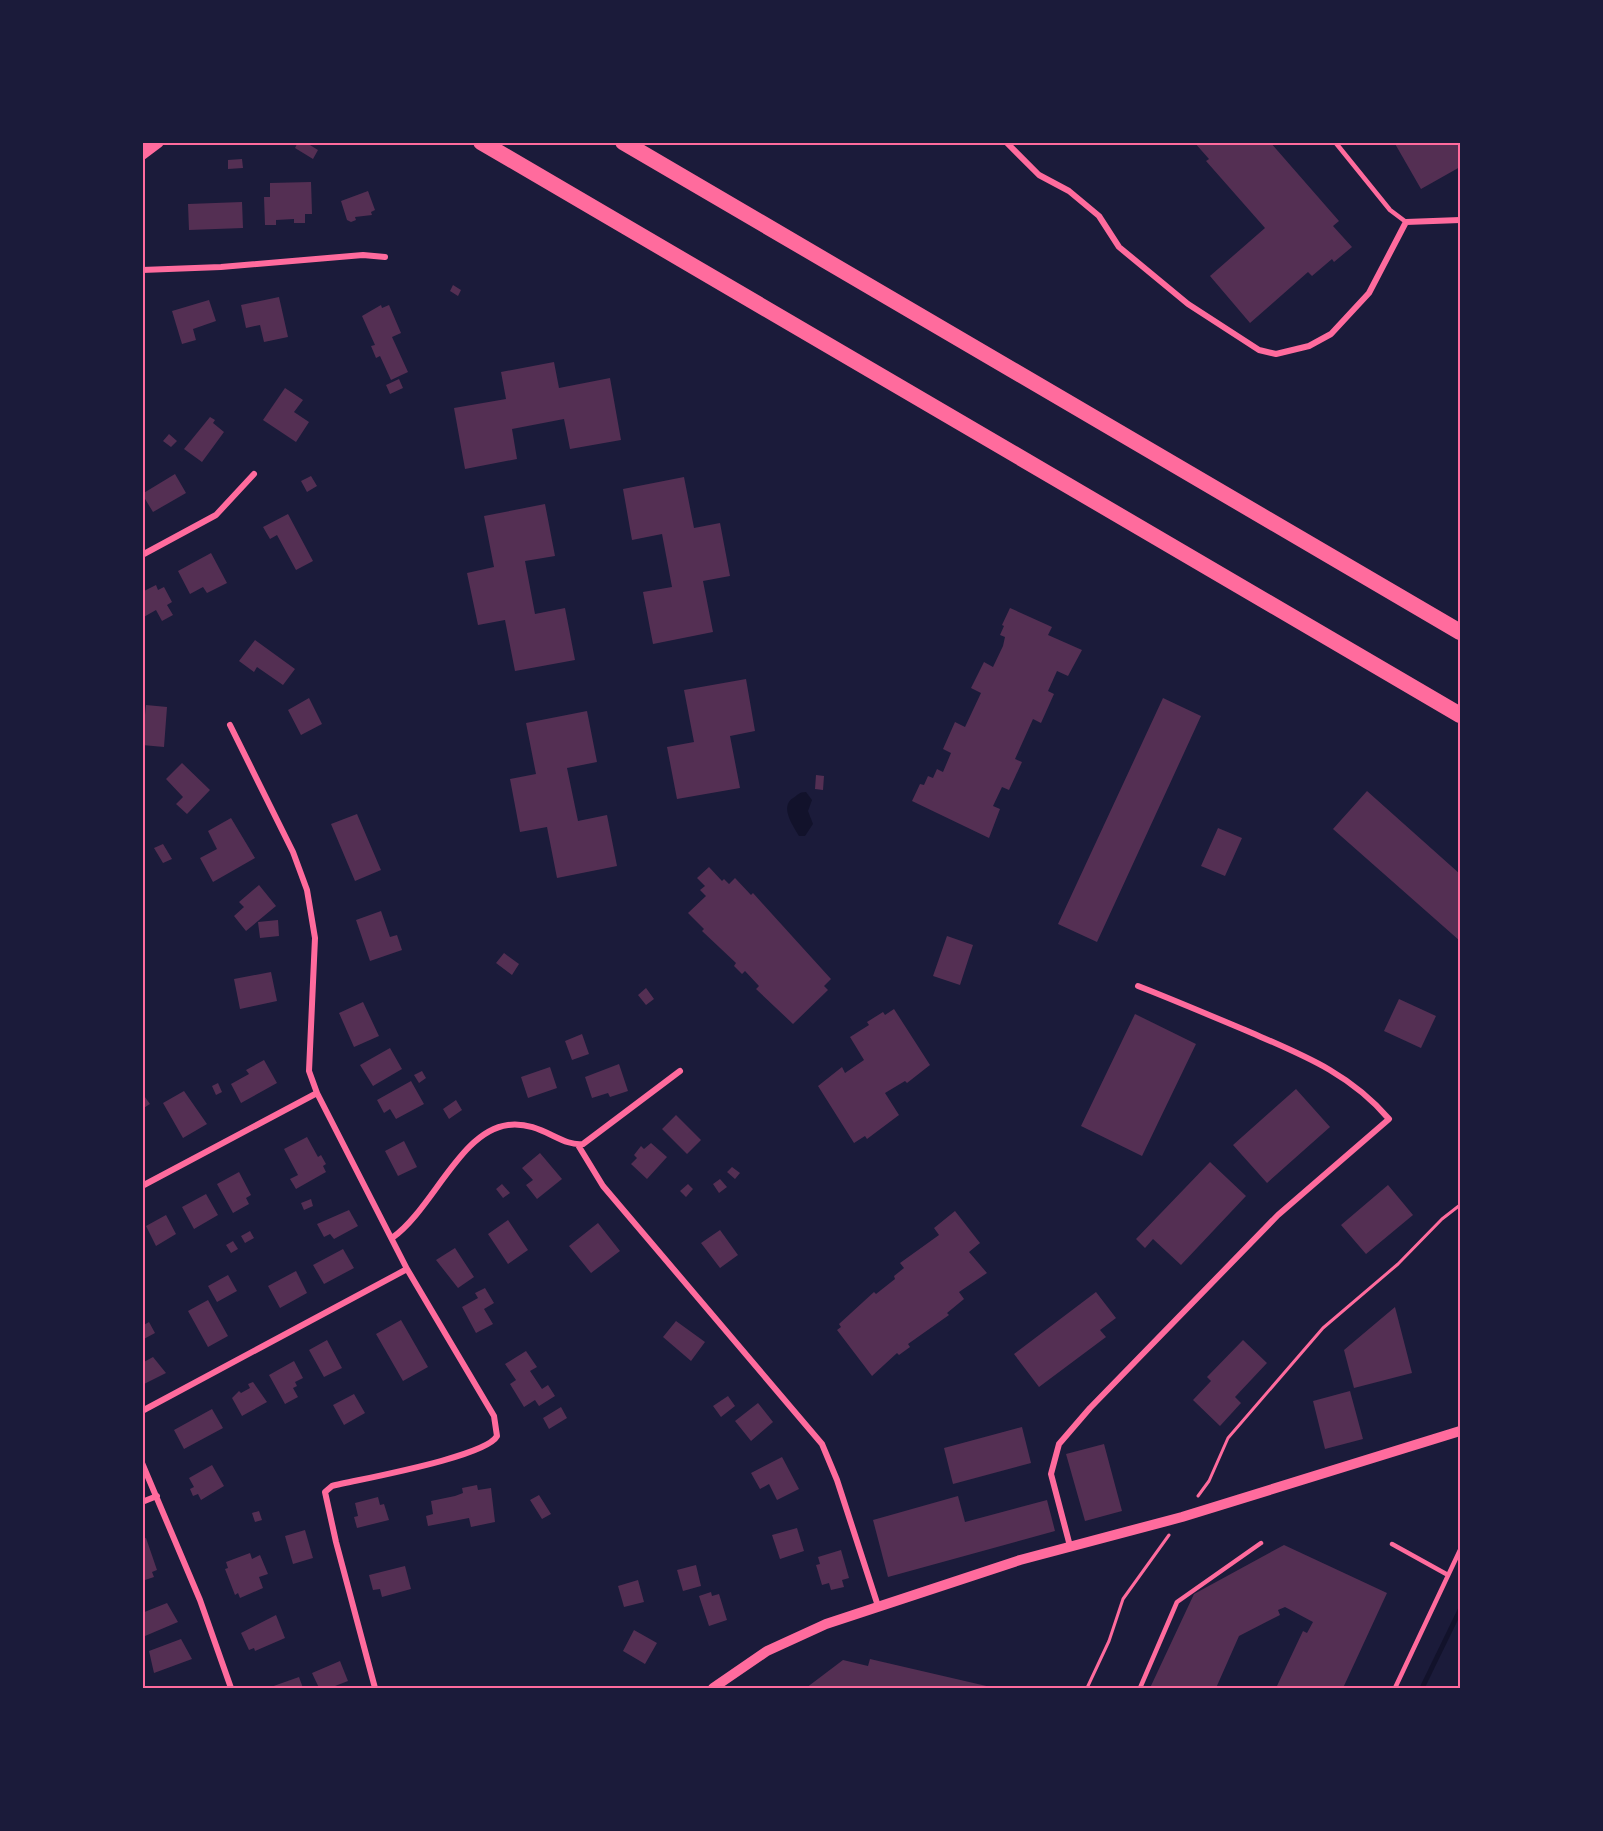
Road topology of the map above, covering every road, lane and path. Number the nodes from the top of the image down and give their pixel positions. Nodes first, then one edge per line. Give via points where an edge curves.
1 (158, 142) edge
2 (481, 142) edge
3 (623, 142) edge
4 (1006, 142) edge
5 (1335, 142) edge
6 (142, 154) edge
7 (1461, 220) edge
8 (1406, 222) junction
9 (385, 257) dead end
10 (142, 270) edge
11 (254, 474) dead end
12 (142, 555) edge
13 (1461, 632) edge
14 (1461, 715) edge
15 (230, 725) dead end
16 (1138, 986) dead end
17 (680, 1071) dead end
18 (317, 1093) junction
19 (578, 1145) junction
20 (142, 1186) edge
21 (1461, 1205) edge
22 (392, 1238) junction
23 (407, 1269) junction
24 (142, 1411) edge
25 (1461, 1431) edge
26 (142, 1463) edge
27 (157, 1496) junction
28 (142, 1502) edge
29 (1182, 1517) junction
30 (1261, 1543) dead end
31 (1392, 1544) dead end
32 (1070, 1546) junction
33 (1461, 1550) edge
34 (1448, 1575) junction
35 (878, 1606) junction
36 (231, 1689) edge
37 (375, 1689) edge
38 (713, 1689) edge
39 (1087, 1689) edge
40 (1140, 1689) edge
41 (1395, 1689) edge

1 - 6 main road
2 - 14 highway
3 - 13 highway
4 - 8 street via 1039,174 1069,191 1099,216 1119,247 1188,304 1259,350 1276,354 1309,346 1331,334 1369,293
5 - 8 lane via 1390,210
7 - 8 street
9 - 10 street via 363,255
11 - 12 street via 216,515
15 - 18 street via 293,852 307,890 315,938 309,1071
16 - 32 street via 1338,1073 1389,1119 1278,1215 1059,1444 1051,1474
17 - 19 street via 588,1142
18 - 20 street
18 - 22 street
19 - 22 street via 526,1125 488,1131 472,1143 412,1222
19 - 35 street via 603,1186 822,1444
21 - 29 path via 1323,1328 1228,1438 1209,1481
22 - 23 street
23 - 24 street
23 - 37 street via 494,1416 497,1436 490,1445 466,1454 327,1489 325,1496 336,1542
25 - 29 street
26 - 27 street
27 - 28 street
27 - 36 street
29 - 32 street
29 - 39 path via 1123,1599
30 - 40 lane via 1177,1602
31 - 34 lane
32 - 35 street
33 - 34 lane
34 - 41 lane
35 - 38 street via 785,1642

